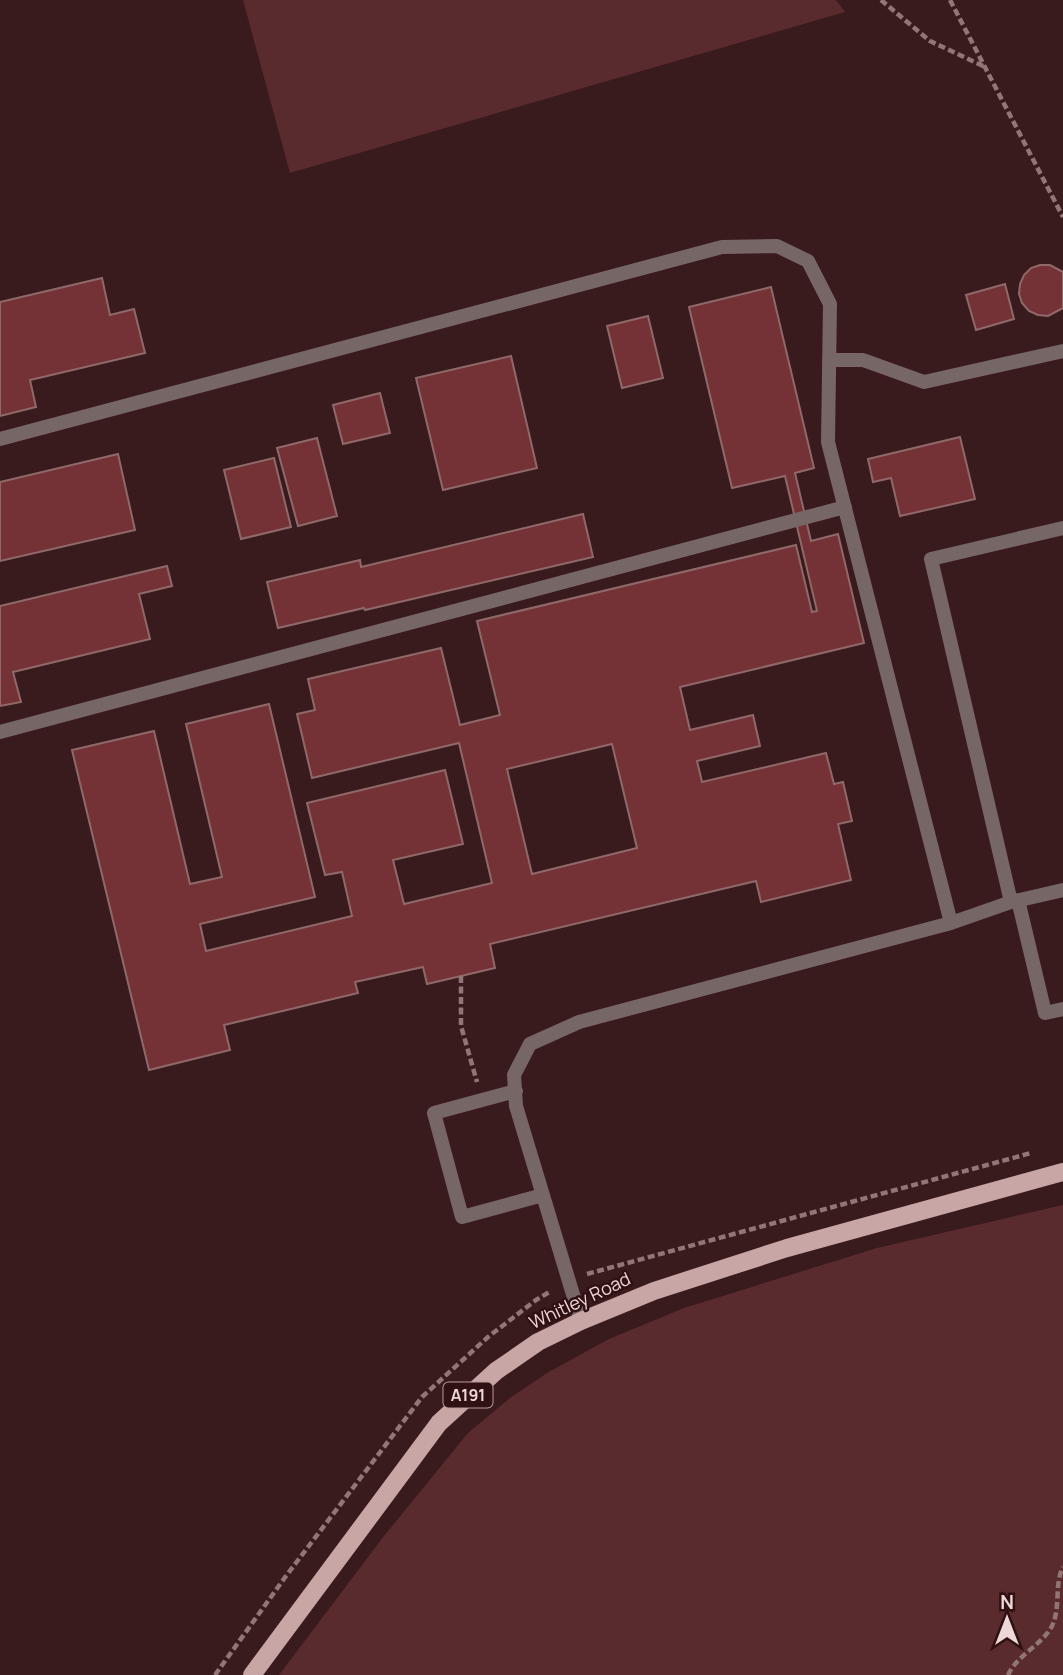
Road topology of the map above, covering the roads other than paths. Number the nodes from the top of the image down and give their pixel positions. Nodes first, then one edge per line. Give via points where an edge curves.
1 (1063, 351) edge
2 (829, 360) junction
3 (0, 439) edge
4 (845, 507) junction
5 (1063, 528) edge
6 (0, 732) edge
7 (1063, 890) edge
8 (1015, 901) junction
9 (951, 923) junction
10 (1063, 1009) edge
11 (516, 1091) junction
12 (1063, 1172) edge
13 (543, 1195) junction
14 (581, 1321) junction
15 (252, 1675) edge

1 - 2 lane via 924,382 863,360
2 - 3 lane via 830,304 808,261 777,246 722,247
2 - 4 lane via 828,442
4 - 6 lane
4 - 9 lane
5 - 8 lane via 931,559
7 - 8 lane
8 - 9 lane
8 - 10 lane via 1045,1013
9 - 11 lane via 579,1022 530,1044 514,1074
11 - 13 lane via 516,1105
11 - 13 lane via 434,1113 462,1217
12 - 14 main road, Whitley Road / A191 via 787,1248 654,1291
13 - 14 lane
14 - 15 main road, Whitley Road / A191 via 538,1342 496,1371 439,1423

